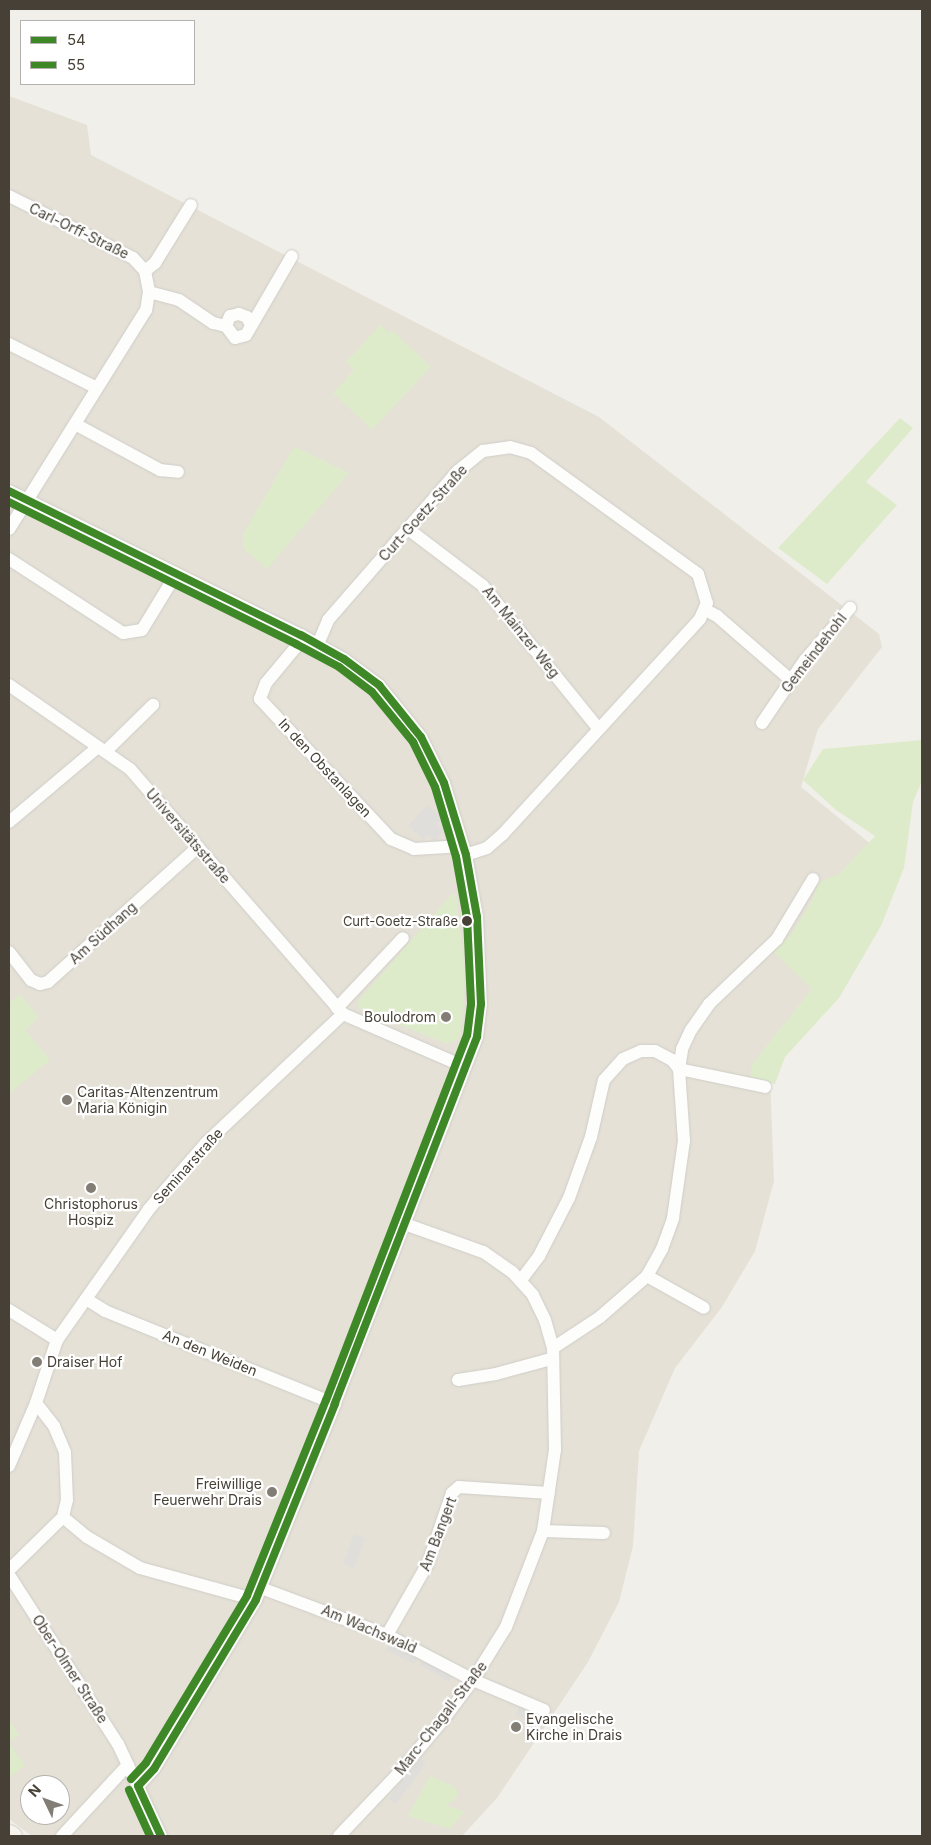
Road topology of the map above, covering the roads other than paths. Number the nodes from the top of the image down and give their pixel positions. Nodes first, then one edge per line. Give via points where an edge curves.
1 (9, 196) edge
2 (191, 205) dead end
3 (292, 256) dead end
4 (144, 271) junction
5 (149, 292) junction
6 (9, 344) edge
7 (97, 388) junction
8 (75, 424) junction
9 (178, 472) dead end
10 (9, 491) edge
11 (27, 500) junction
12 (9, 529) edge
13 (408, 529) junction
14 (9, 559) edge
15 (176, 574) junction
16 (850, 608) dead end
17 (706, 610) junction
18 (301, 635) junction
19 (318, 644) junction
20 (791, 680) junction
21 (9, 686) edge
22 (153, 705) dead end
23 (762, 722) dead end
24 (600, 729) junction
25 (102, 749) junction
26 (9, 822) edge
27 (198, 847) junction
28 (464, 851) junction
29 (813, 878) dead end
30 (403, 938) dead end
31 (9, 952) edge
32 (340, 1011) junction
33 (464, 1068) junction
34 (679, 1069) junction
35 (765, 1086) dead end
36 (405, 1224) junction
37 (647, 1276) junction
38 (521, 1280) junction
39 (86, 1299) junction
40 (704, 1308) dead end
41 (9, 1310) edge
42 (57, 1340) junction
43 (552, 1354) junction
44 (458, 1380) dead end
45 (36, 1404) junction
46 (335, 1404) junction
47 (10, 1460) edge
48 (549, 1492) junction
49 (63, 1517) junction
50 (543, 1531) junction
51 (604, 1533) dead end
52 (9, 1570) edge
53 (9, 1575) edge
54 (261, 1588) junction
55 (256, 1600) junction
56 (387, 1634) junction
57 (473, 1680) junction
58 (544, 1710) dead end
59 (128, 1765) junction
60 (138, 1786) junction
61 (9, 1834) edge
62 (12, 1836) edge
63 (62, 1836) edge
64 (161, 1836) edge
65 (339, 1836) edge

1 - 4 street, Carl-Orff-Straße via 133,258
2 - 4 street via 155,263
3 - 5 street via 260,315 241,338 230,336 226,326 213,323 179,300
4 - 5 street
5 - 7 street via 146,310
6 - 7 street
7 - 8 street
8 - 9 street via 160,470
8 - 11 street
10 - 11 street
11 - 12 street
11 - 15 street
13 - 17 street, Curt-Goetz-Straße via 458,471 483,451 510,448 531,453 698,574
13 - 19 street, Curt-Goetz-Straße via 328,620
13 - 24 street, Am Mainzer Weg via 483,586
14 - 15 street via 123,633 142,630
15 - 18 street
16 - 20 street, Gemeindehohl
17 - 20 street
17 - 24 street
18 - 19 street
18 - 28 street, In den Obstanlagen via 296,647 266,683 260,699 391,839 414,849
19 - 28 street via 379,685 421,737 444,784
20 - 23 street, Gemeindehohl
21 - 25 street, Universitätsstraße
22 - 25 street
24 - 28 street via 503,834 487,848
25 - 26 street
25 - 27 street, Universitätsstraße via 130,769
27 - 31 street, Am Südhang via 48,982 40,984 31,980
27 - 32 street, Universitätsstraße
28 - 33 street via 477,917 482,1004 476,1037
29 - 34 street via 776,939 736,975 698,1018 682,1049
30 - 32 street, Seminarstraße
32 - 33 street
32 - 39 street, Seminarstraße via 206,1143 149,1210
33 - 36 street
34 - 35 street
34 - 37 street via 684,1140 673,1218
34 - 38 street via 672,1060 656,1051 634,1053 612,1067 602,1088 592,1137 569,1198 539,1256
36 - 38 street, Marc-Chagall-Straße via 483,1252
36 - 46 street
37 - 40 street
37 - 43 street
38 - 43 street, Marc-Chagall-Straße via 546,1320
39 - 42 street, Seminarstraße
39 - 46 street, An den Weiden via 104,1311
41 - 42 street
42 - 45 street
43 - 44 street via 496,1374
43 - 48 street, Marc-Chagall-Straße via 555,1450
45 - 47 street
45 - 49 street via 54,1426 65,1452 67,1500
46 - 54 street
48 - 50 street, Marc-Chagall-Straße
48 - 56 street, Am Bangert via 459,1487 452,1493 428,1563
49 - 52 street
49 - 55 street via 87,1537 140,1568
50 - 51 street
50 - 57 street, Marc-Chagall-Straße via 526,1583 506,1626
53 - 59 street, Ober-Olmer Straße via 102,1718
54 - 55 street
54 - 56 street, Am Wachswald
55 - 60 street via 154,1770
56 - 57 street, Am Wachswald
57 - 58 street, Am Wachswald
57 - 65 street, Marc-Chagall-Straße via 396,1776
59 - 60 street, Ober-Olmer Straße
59 - 63 street
60 - 64 street, Ober-Olmer Straße
61 - 62 main road

